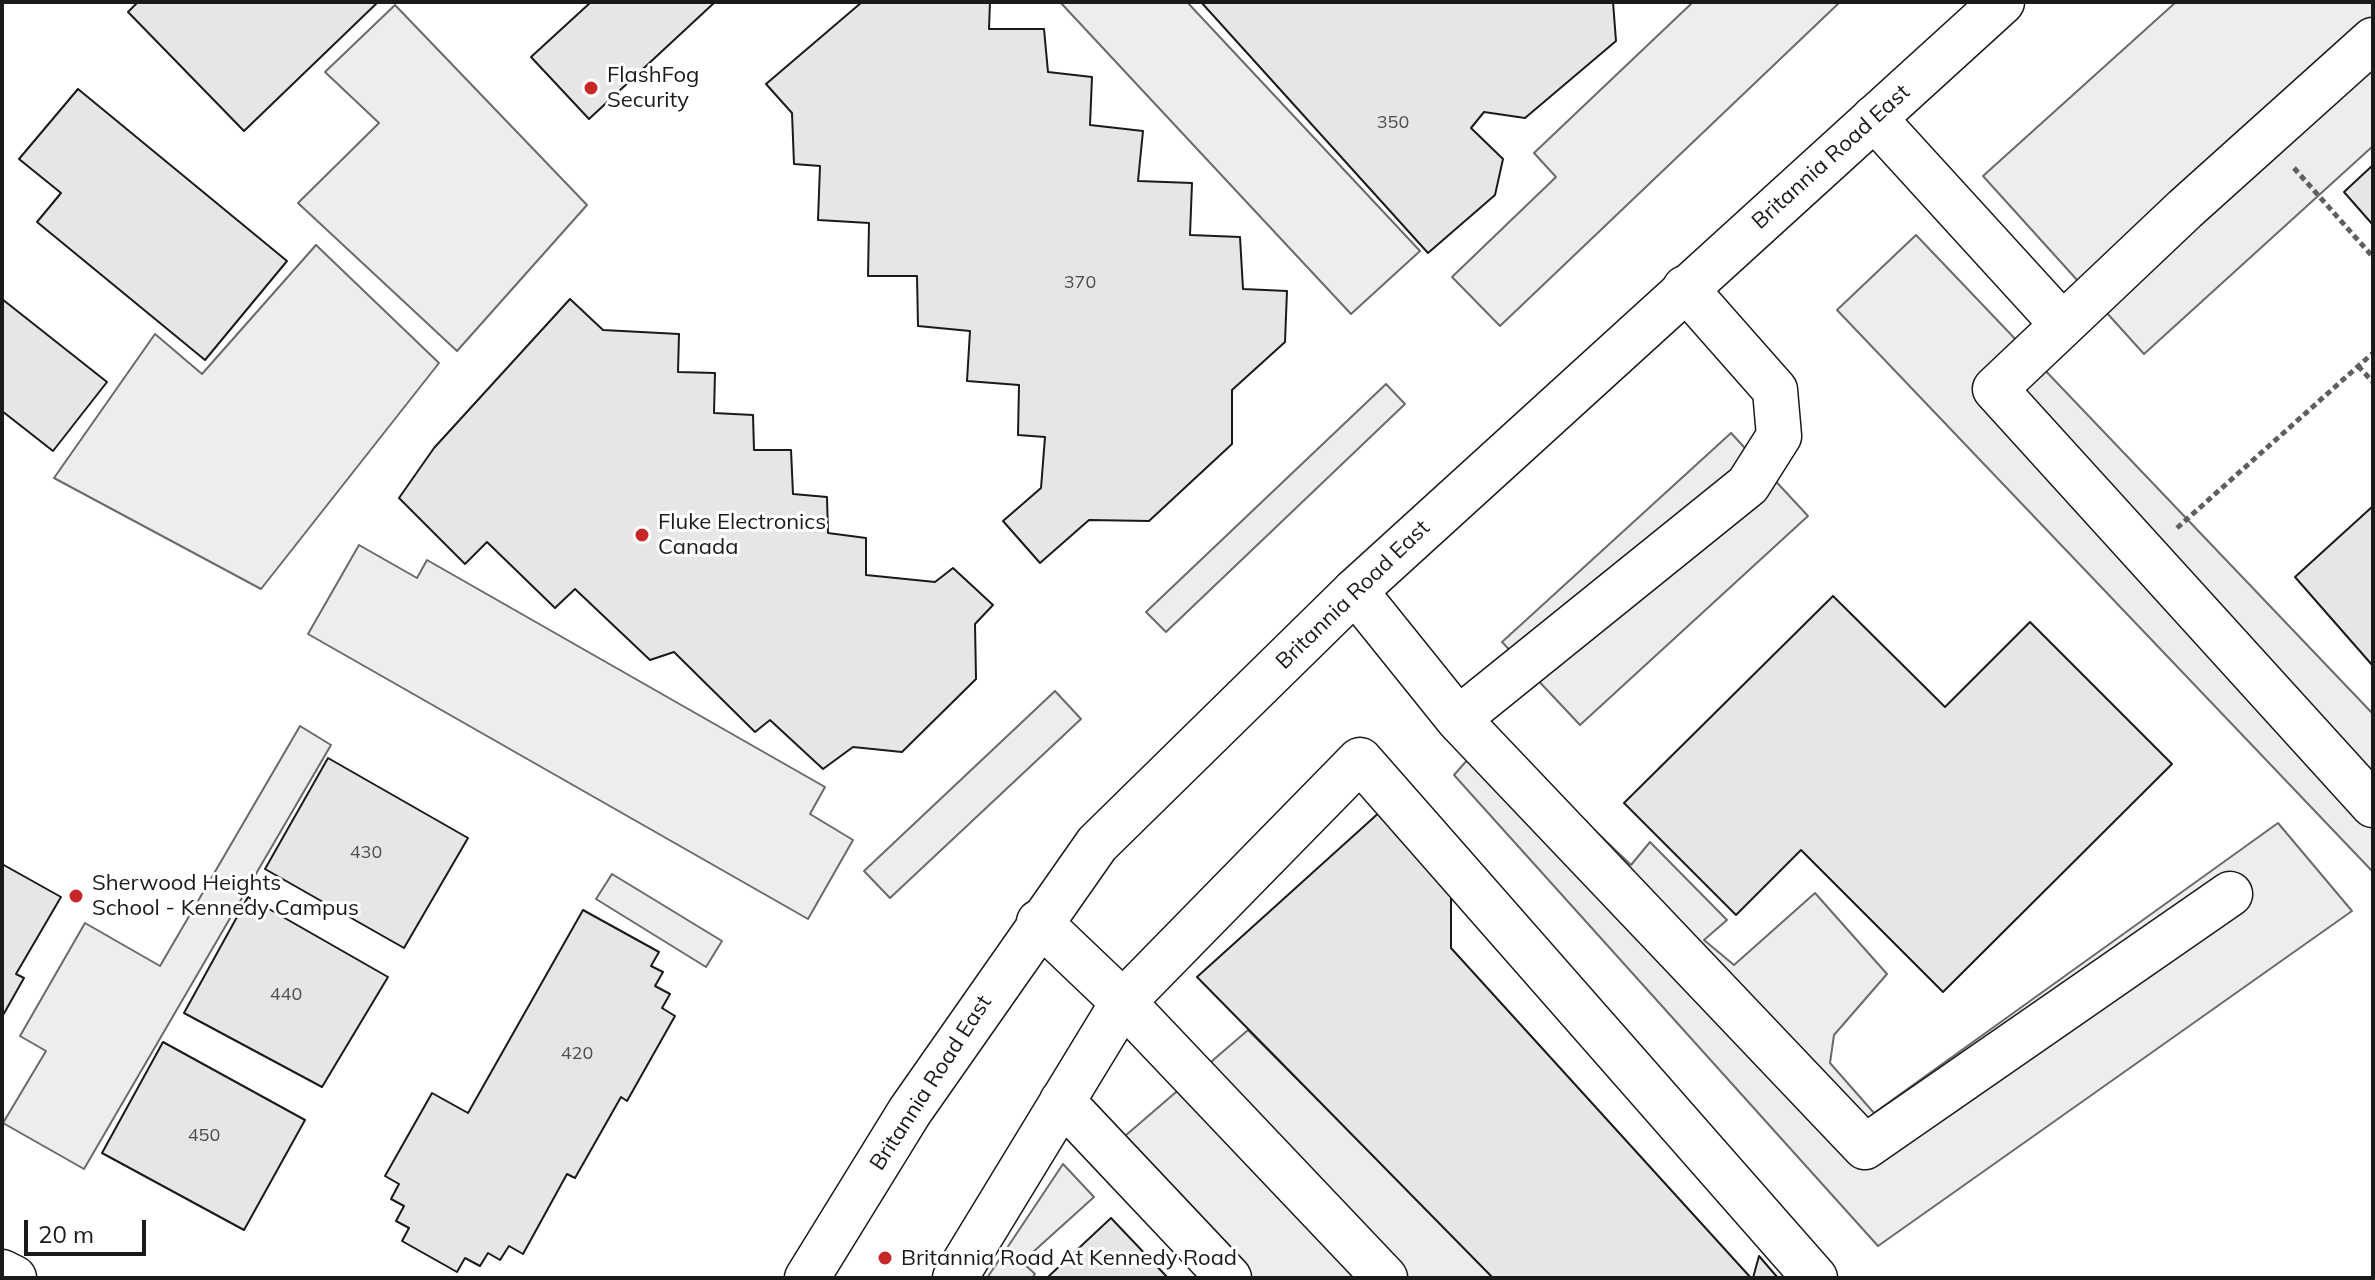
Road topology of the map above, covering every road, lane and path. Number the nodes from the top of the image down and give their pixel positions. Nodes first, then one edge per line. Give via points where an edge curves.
1 (2002, 2) edge
2 (2373, 40) edge
3 (1874, 118) junction
4 (2266, 137) junction
5 (2373, 257) edge
6 (1685, 288) junction
7 (2062, 324) junction
8 (2373, 353) edge
9 (2358, 366) junction
10 (2373, 382) edge
11 (2147, 556) junction
12 (1355, 591) junction
13 (1458, 719) junction
14 (2373, 805) edge
15 (2230, 894) dead end
16 (1039, 922) junction
17 (1123, 1002) junction
18 (1062, 1101) junction
19 (2, 1272) edge
20 (14, 1278) edge
21 (807, 1278) edge
22 (955, 1278) edge
23 (1229, 1278) edge
24 (1385, 1278) edge
25 (1815, 1278) edge

1 - 3 main road, Britannia Road East
2 - 4 main road
3 - 6 main road, Britannia Road East
3 - 7 main road
4 - 5 path
4 - 7 main road
6 - 12 main road, Britannia Road East
6 - 13 main road via 1775,390 1779,436 1748,485
7 - 11 main road via 1995,389
8 - 9 path
9 - 10 path
9 - 11 path
11 - 14 main road
12 - 13 main road
12 - 16 main road, Britannia Road East via 1097,844
13 - 15 main road via 1865,1147
16 - 17 main road
16 - 21 main road, Britannia Road East via 910,1111
17 - 18 main road
17 - 24 main road
17 - 25 main road via 1360,760
18 - 22 main road
18 - 23 main road
19 - 20 main road

